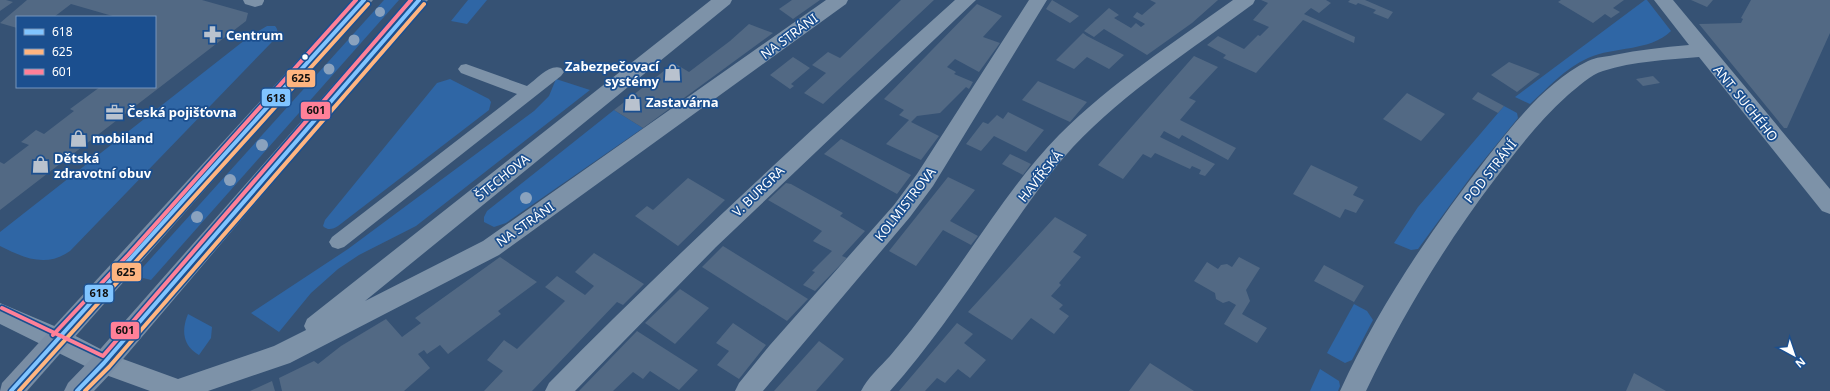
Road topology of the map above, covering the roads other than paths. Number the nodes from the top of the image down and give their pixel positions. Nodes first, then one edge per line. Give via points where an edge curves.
1 (364, 0) edge
2 (419, 0) edge
3 (723, 0) edge
4 (839, 0) edge
5 (967, 0) edge
6 (1038, 0) edge
7 (1246, 0) edge
8 (1663, 0) edge
9 (1703, 50) junction
10 (466, 69) dead end
11 (556, 72) dead end
12 (529, 93) junction
13 (1830, 205) edge
14 (338, 242) dead end
15 (0, 313) edge
16 (57, 339) junction
17 (281, 355) junction
18 (104, 363) junction
19 (11, 391) edge
20 (77, 391) edge
21 (177, 391) edge
22 (558, 391) edge
23 (748, 391) edge
24 (874, 391) edge
25 (1353, 391) edge

1 - 16 main road
2 - 18 main road
3 - 17 street, ŠTECHOVA
4 - 17 street, NA STRÁNI via 497,244
5 - 22 street, V. BURGRA via 795,156 678,268
6 - 23 street, KOLMISTROVA via 925,180 897,217
7 - 24 street, HAVÍŘSKÁ via 1127,85 1085,123 1044,166 932,324
8 - 9 street, ANT. SUCHÉHO
9 - 13 street, ANT. SUCHÉHO
9 - 25 street, POD STRÁNÍ via 1627,58 1596,66 1566,84 1540,110 1486,175 1449,225 1388,323
10 - 12 lane
11 - 12 lane
12 - 14 lane
15 - 16 street, NA STRÁNI
16 - 18 street, NA STRÁNI
16 - 19 main road
17 - 21 street, NA STRÁNI
18 - 20 main road
18 - 21 street, NA STRÁNI

